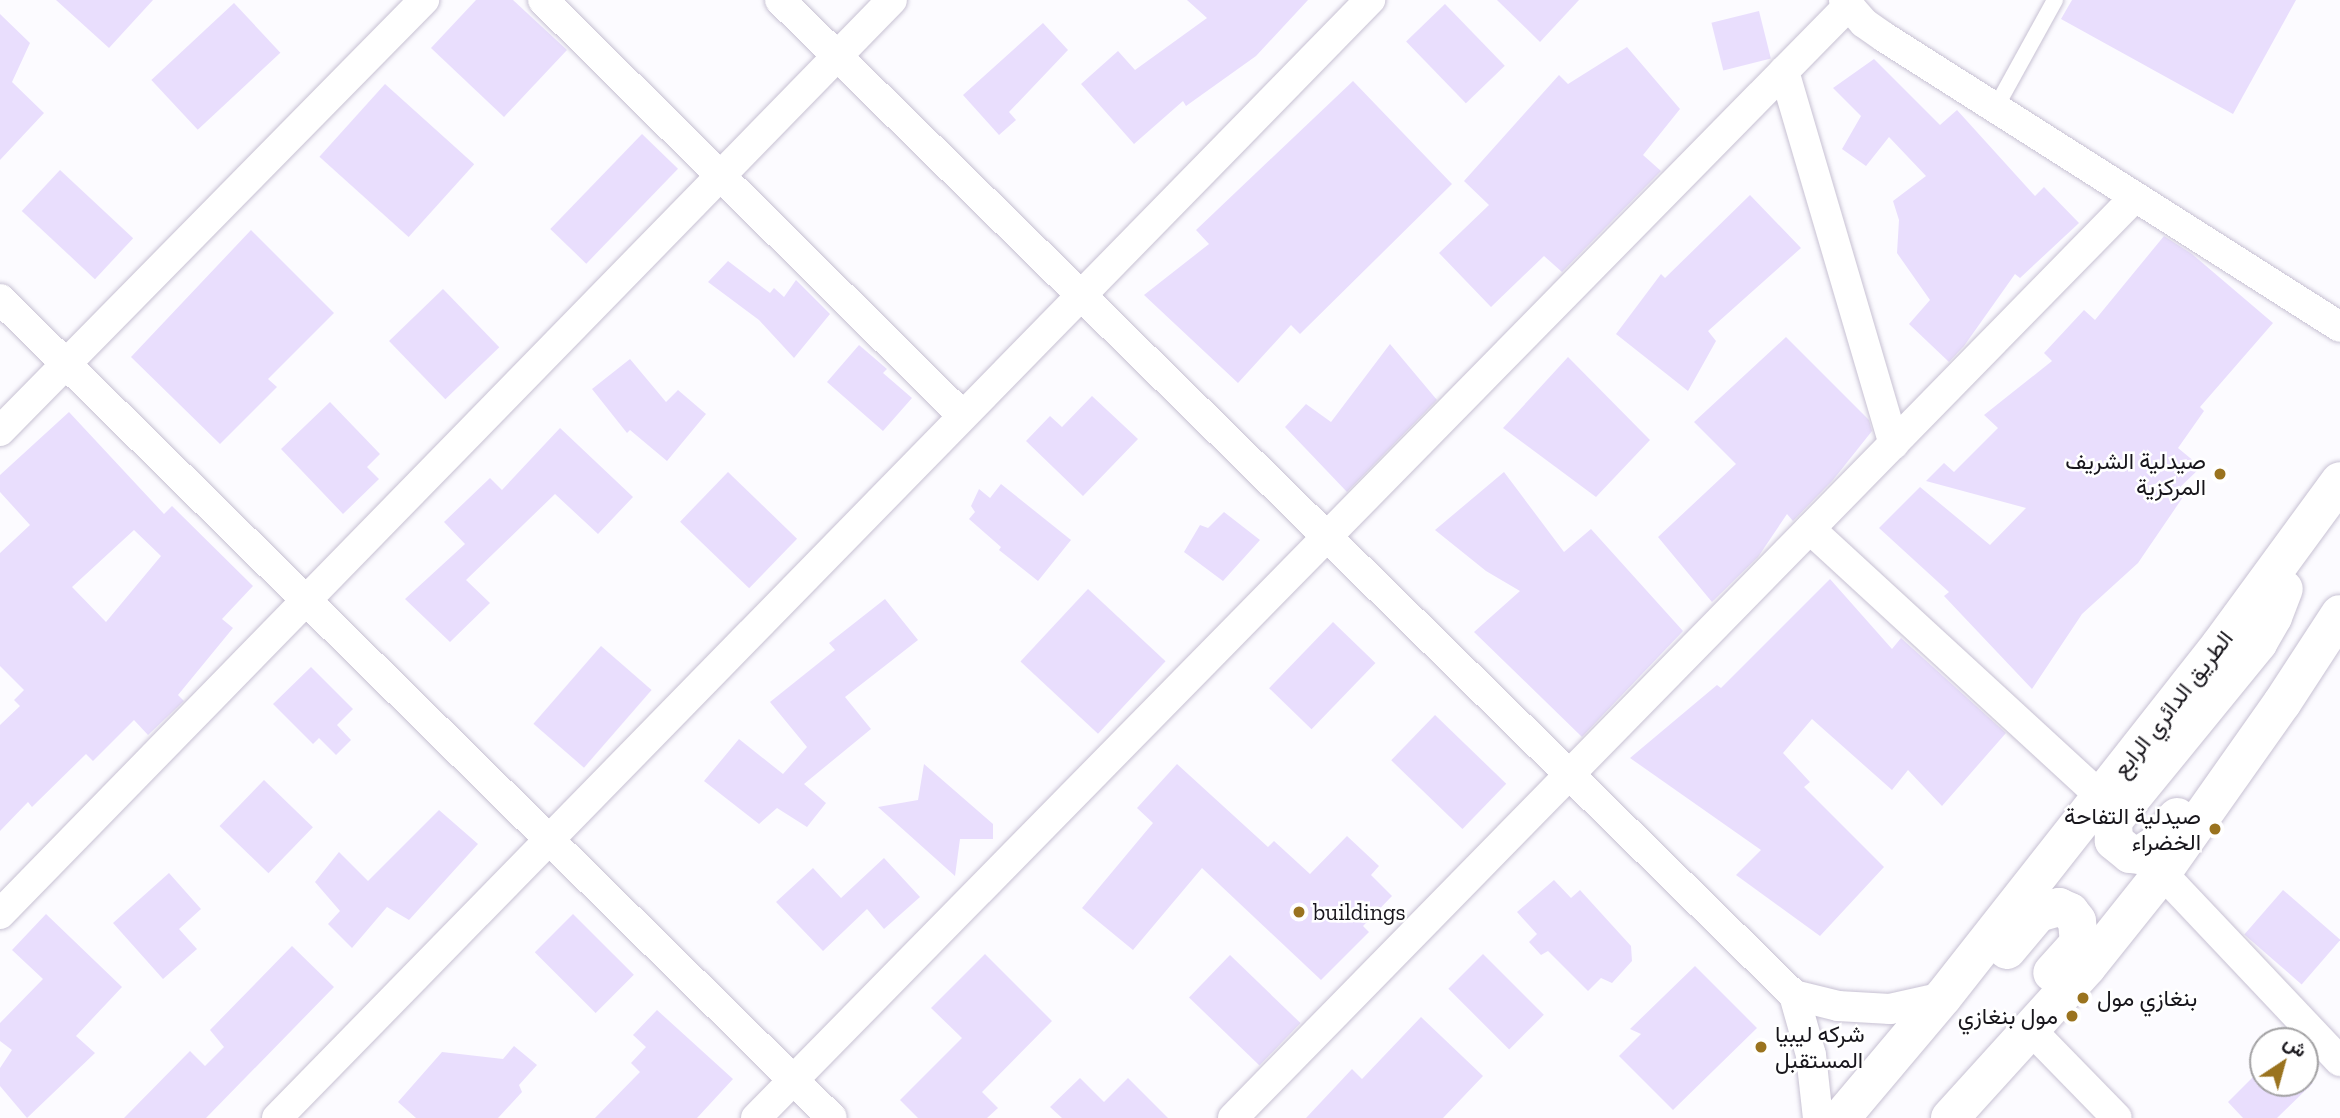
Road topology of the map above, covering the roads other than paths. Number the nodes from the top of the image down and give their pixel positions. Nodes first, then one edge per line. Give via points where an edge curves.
1 (424, 0) edge
2 (543, 0) edge
3 (780, 0) edge
4 (892, 0) edge
5 (1370, 0) edge
6 (2055, 0) edge
7 (1846, 3) edge
8 (837, 56) junction
9 (1784, 71) junction
10 (1996, 107) junction
11 (721, 176) junction
12 (2135, 197) junction
13 (1081, 295) junction
14 (0, 299) edge
15 (2340, 327) edge
16 (66, 364) junction
17 (964, 416) junction
18 (0, 431) edge
19 (1894, 444) junction
20 (2340, 481) edge
21 (1810, 528) junction
22 (1327, 536) junction
23 (2292, 549) junction
24 (306, 600) junction
25 (2340, 614) edge
26 (2273, 717) junction
27 (1569, 775) junction
28 (2100, 796) junction
29 (549, 839) junction
30 (2162, 873) junction
31 (0, 914) edge
32 (1794, 995) junction
33 (1944, 997) junction
34 (2030, 1029) junction
35 (2340, 1061) edge
36 (793, 1080) junction
37 (1853, 1104) edge
38 (277, 1118) edge
39 (756, 1118) edge
40 (832, 1118) edge
41 (1233, 1118) edge
42 (1818, 1118) edge
43 (1923, 1118) edge
44 (1950, 1118) edge
45 (2117, 1118) edge

1 - 16 street
2 - 11 street
3 - 8 street
4 - 8 street
5 - 13 street
6 - 10 lane
7 - 9 street
7 - 10 street via 1884,37
8 - 11 street
8 - 13 street
9 - 19 street
9 - 22 street
10 - 12 street
11 - 17 street
11 - 24 street
12 - 15 street
12 - 19 street
13 - 17 street
13 - 22 street
14 - 16 street
16 - 18 street
16 - 24 street
17 - 29 street
19 - 21 street
20 - 23 main road, الطريق الدائري الرابع
21 - 27 street
21 - 28 street
22 - 27 street
22 - 36 street
23 - 26 main road via 2283,594 2258,643 2113,821 2120,849 2130,854 2150,851 2235,737 2246,726
23 - 28 main road, الطريق الدائري الرابع
24 - 29 street
24 - 31 street
25 - 26 main road
26 - 30 main road
27 - 32 street
27 - 41 street
28 - 33 main road, الطريق الدائري الرابع
29 - 36 street
29 - 38 street
30 - 34 main road
30 - 35 street
32 - 33 street via 1838,1006 1891,1009
32 - 42 street via 1811,1055
33 - 37 main road, الطريق الدائري الرابع
34 - 44 main road
34 - 45 street
36 - 39 street
36 - 40 street
37 - 43 main road via 1910,1070 2038,914 2060,907 2070,912 2077,921 2079,943 1938,1094

